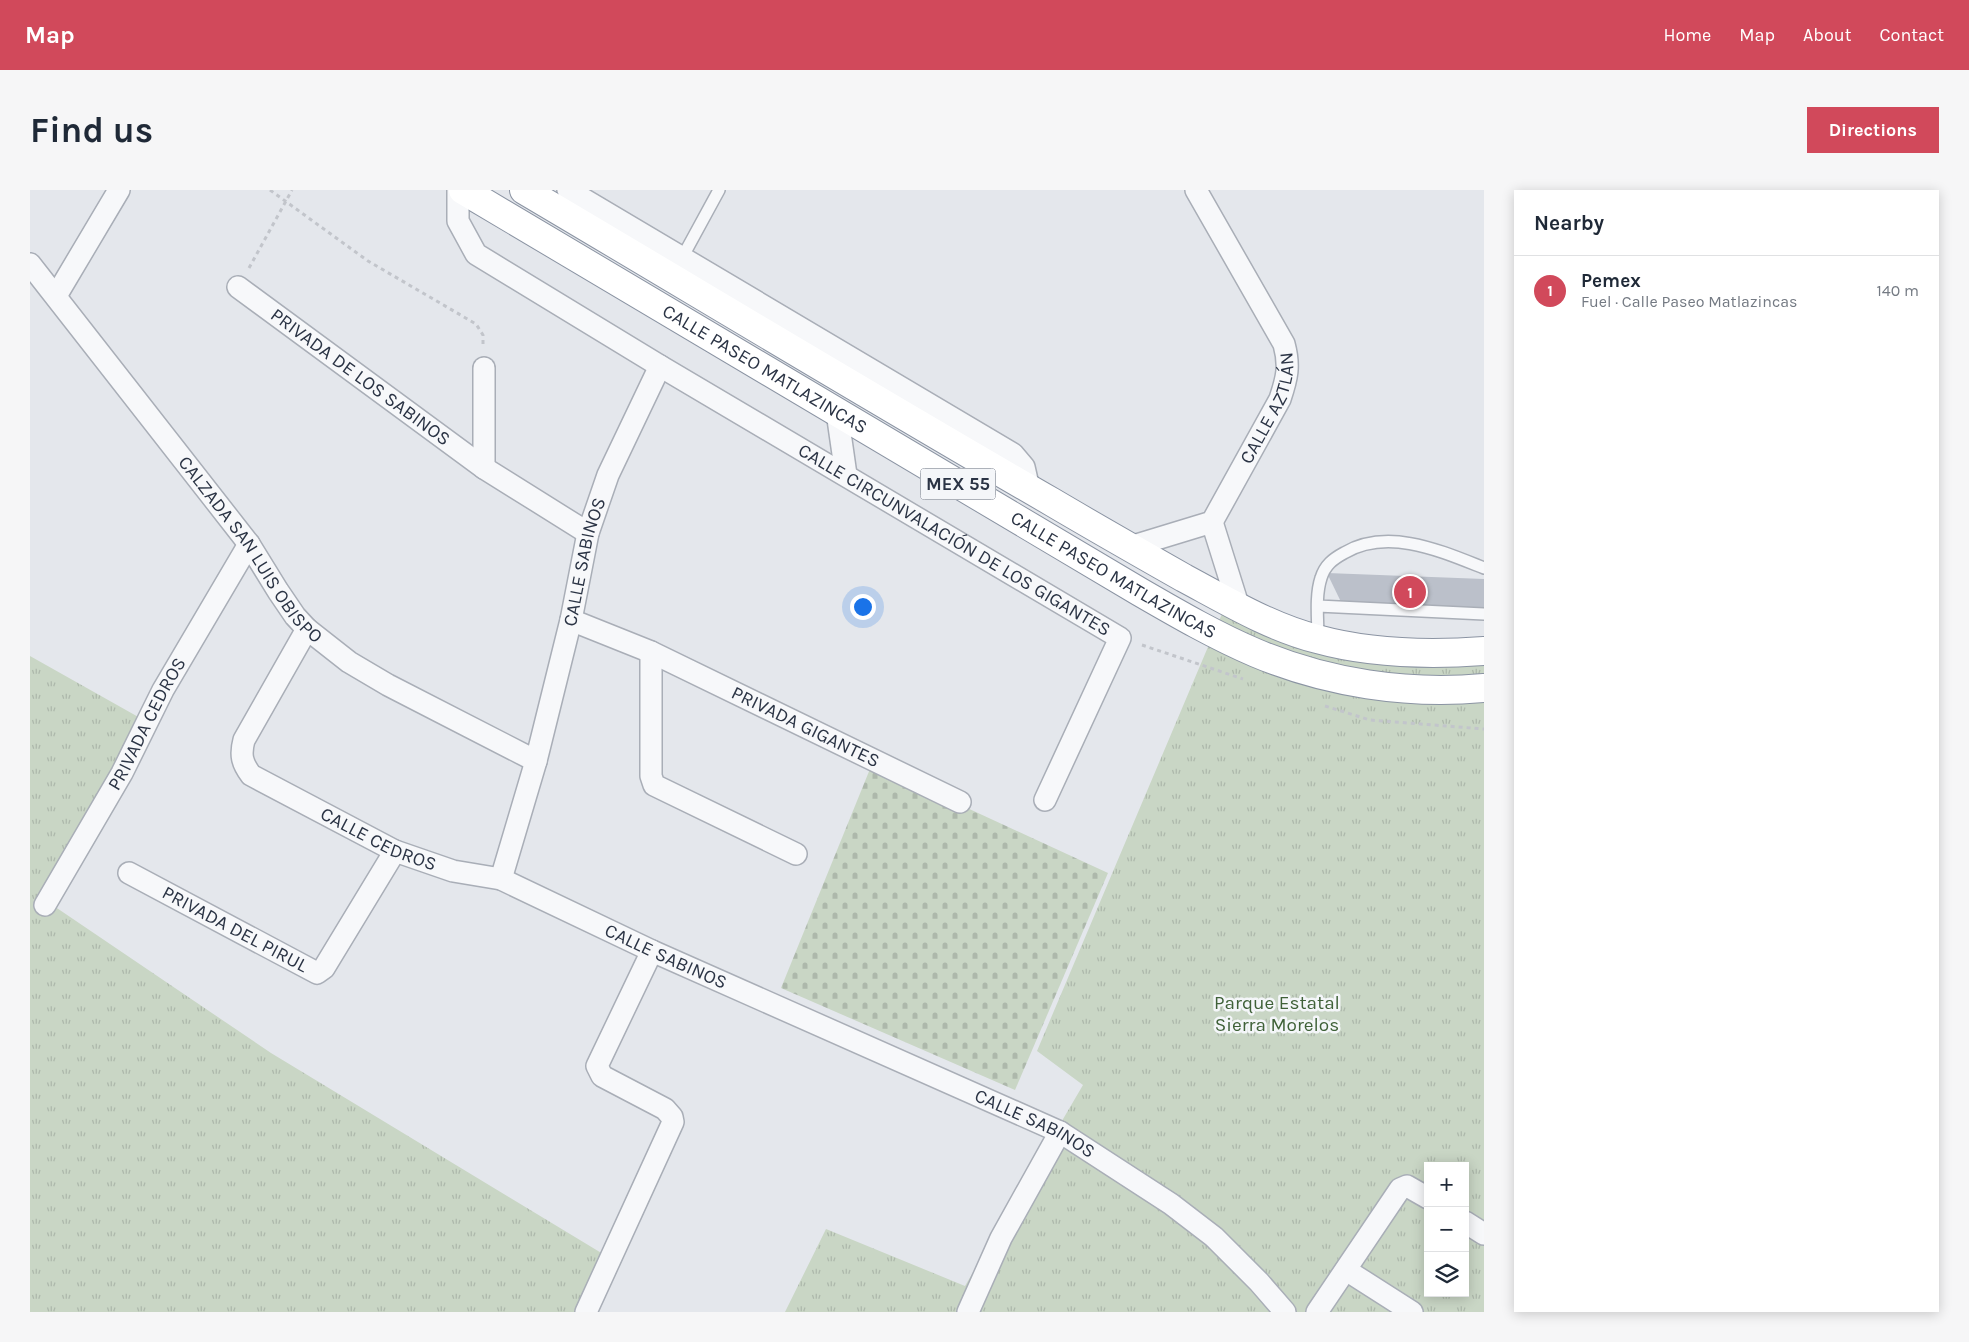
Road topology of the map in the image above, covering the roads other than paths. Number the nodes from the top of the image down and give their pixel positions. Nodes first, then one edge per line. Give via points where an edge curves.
1 (118, 190) edge
2 (458, 190) edge
3 (463, 190) edge
4 (524, 190) edge
5 (568, 190) edge
6 (719, 190) edge
7 (1196, 190) edge
8 (682, 258) junction
9 (30, 264) edge
10 (238, 287) road end
11 (56, 296) junction
12 (660, 366) junction
13 (484, 368) road end
14 (837, 412) junction
15 (484, 468) junction
16 (846, 475) junction
17 (1029, 489) junction
18 (1212, 522) junction
19 (588, 533) junction
20 (249, 544) junction
21 (1130, 547) junction
22 (1484, 568) edge
23 (1318, 606) junction
24 (1239, 608) junction
25 (1484, 614) edge
26 (571, 620) junction
27 (307, 629) junction
28 (1318, 640) junction
29 (1484, 651) edge
30 (651, 652) junction
31 (1484, 688) edge
32 (536, 761) junction
33 (1045, 800) dead end
34 (960, 802) dead end
35 (395, 851) junction
36 (796, 854) dead end
37 (128, 873) dead end
38 (501, 879) junction
39 (45, 905) dead end
40 (652, 951) junction
41 (1060, 1132) junction
42 (1420, 1193) edge
43 (1469, 1225) edge
44 (1484, 1234) edge
45 (1346, 1270) junction
46 (586, 1312) edge
47 (968, 1312) edge
48 (1285, 1312) edge
49 (1317, 1312) edge
50 (1412, 1312) edge

1 - 11 street
2 - 12 street, CALLE CIRCUNVALACIÓN DE LOS GIGANTES via 458,221 476,254
3 - 14 highway, CALLE PASEO MATLAZINCAS / MEX 55
4 - 17 highway, CALLE PASEO MATLAZINCAS / MEX 55
5 - 8 street
6 - 8 lane
7 - 18 street, CALLE AZTLÁN via 1284,344 1288,360 1280,399
8 - 17 street via 1013,454 1024,467
9 - 11 street, CALZADA SAN LUIS OBISPO
10 - 15 street, PRIVADA DE LOS SABINOS
11 - 20 street, CALZADA SAN LUIS OBISPO
12 - 16 street, CALLE CIRCUNVALACIÓN DE LOS GIGANTES
12 - 19 street, CALLE SABINOS via 608,475
13 - 15 street, PRIVADA DE LOS SABINOS
14 - 16 street
14 - 31 highway, CALLE PASEO MATLAZINCAS / MEX 55 via 1140,592 1256,653 1348,682 1425,691
15 - 19 street, PRIVADA DE LOS SABINOS
16 - 33 street, CALLE CIRCUNVALACIÓN DE LOS GIGANTES via 1120,638
17 - 21 highway, CALLE PASEO MATLAZINCAS / MEX 55
18 - 21 street
18 - 24 street
19 - 26 street, CALLE SABINOS
20 - 27 street, CALZADA SAN LUIS OBISPO via 278,591
20 - 39 street, PRIVADA CEDROS via 163,690 122,773
21 - 24 highway, CALLE PASEO MATLAZINCAS / MEX 55
22 - 23 lane via 1409,543 1370,542 1353,548 1327,565 1320,578
23 - 25 lane
23 - 28 lane
24 - 28 highway, CALLE PASEO MATLAZINCAS / MEX 55
26 - 30 street, PRIVADA GIGANTES
26 - 32 street, CALLE SABINOS
27 - 32 street, CALZADA SAN LUIS OBISPO via 349,662 388,685
27 - 35 street, CALLE CEDROS via 244,740 242,758 245,767 262,782
28 - 29 highway, CALLE PASEO MATLAZINCAS / MEX 55 via 1405,653
30 - 34 street, PRIVADA GIGANTES
30 - 36 street via 651,776 654,785
32 - 38 street, CALLE SABINOS
35 - 37 street, PRIVADA DEL PIRUL via 324,968 317,973
35 - 38 street, CALLE CEDROS via 453,870
38 - 40 street, CALLE SABINOS
40 - 41 street, CALLE SABINOS
40 - 46 street via 597,1066 602,1076 665,1109 673,1122
41 - 47 street via 1001,1238
41 - 48 street, CALLE SABINOS via 1171,1204 1214,1237
42 - 45 street via 1407,1186 1400,1189
43 - 44 street
45 - 49 street
45 - 50 street

